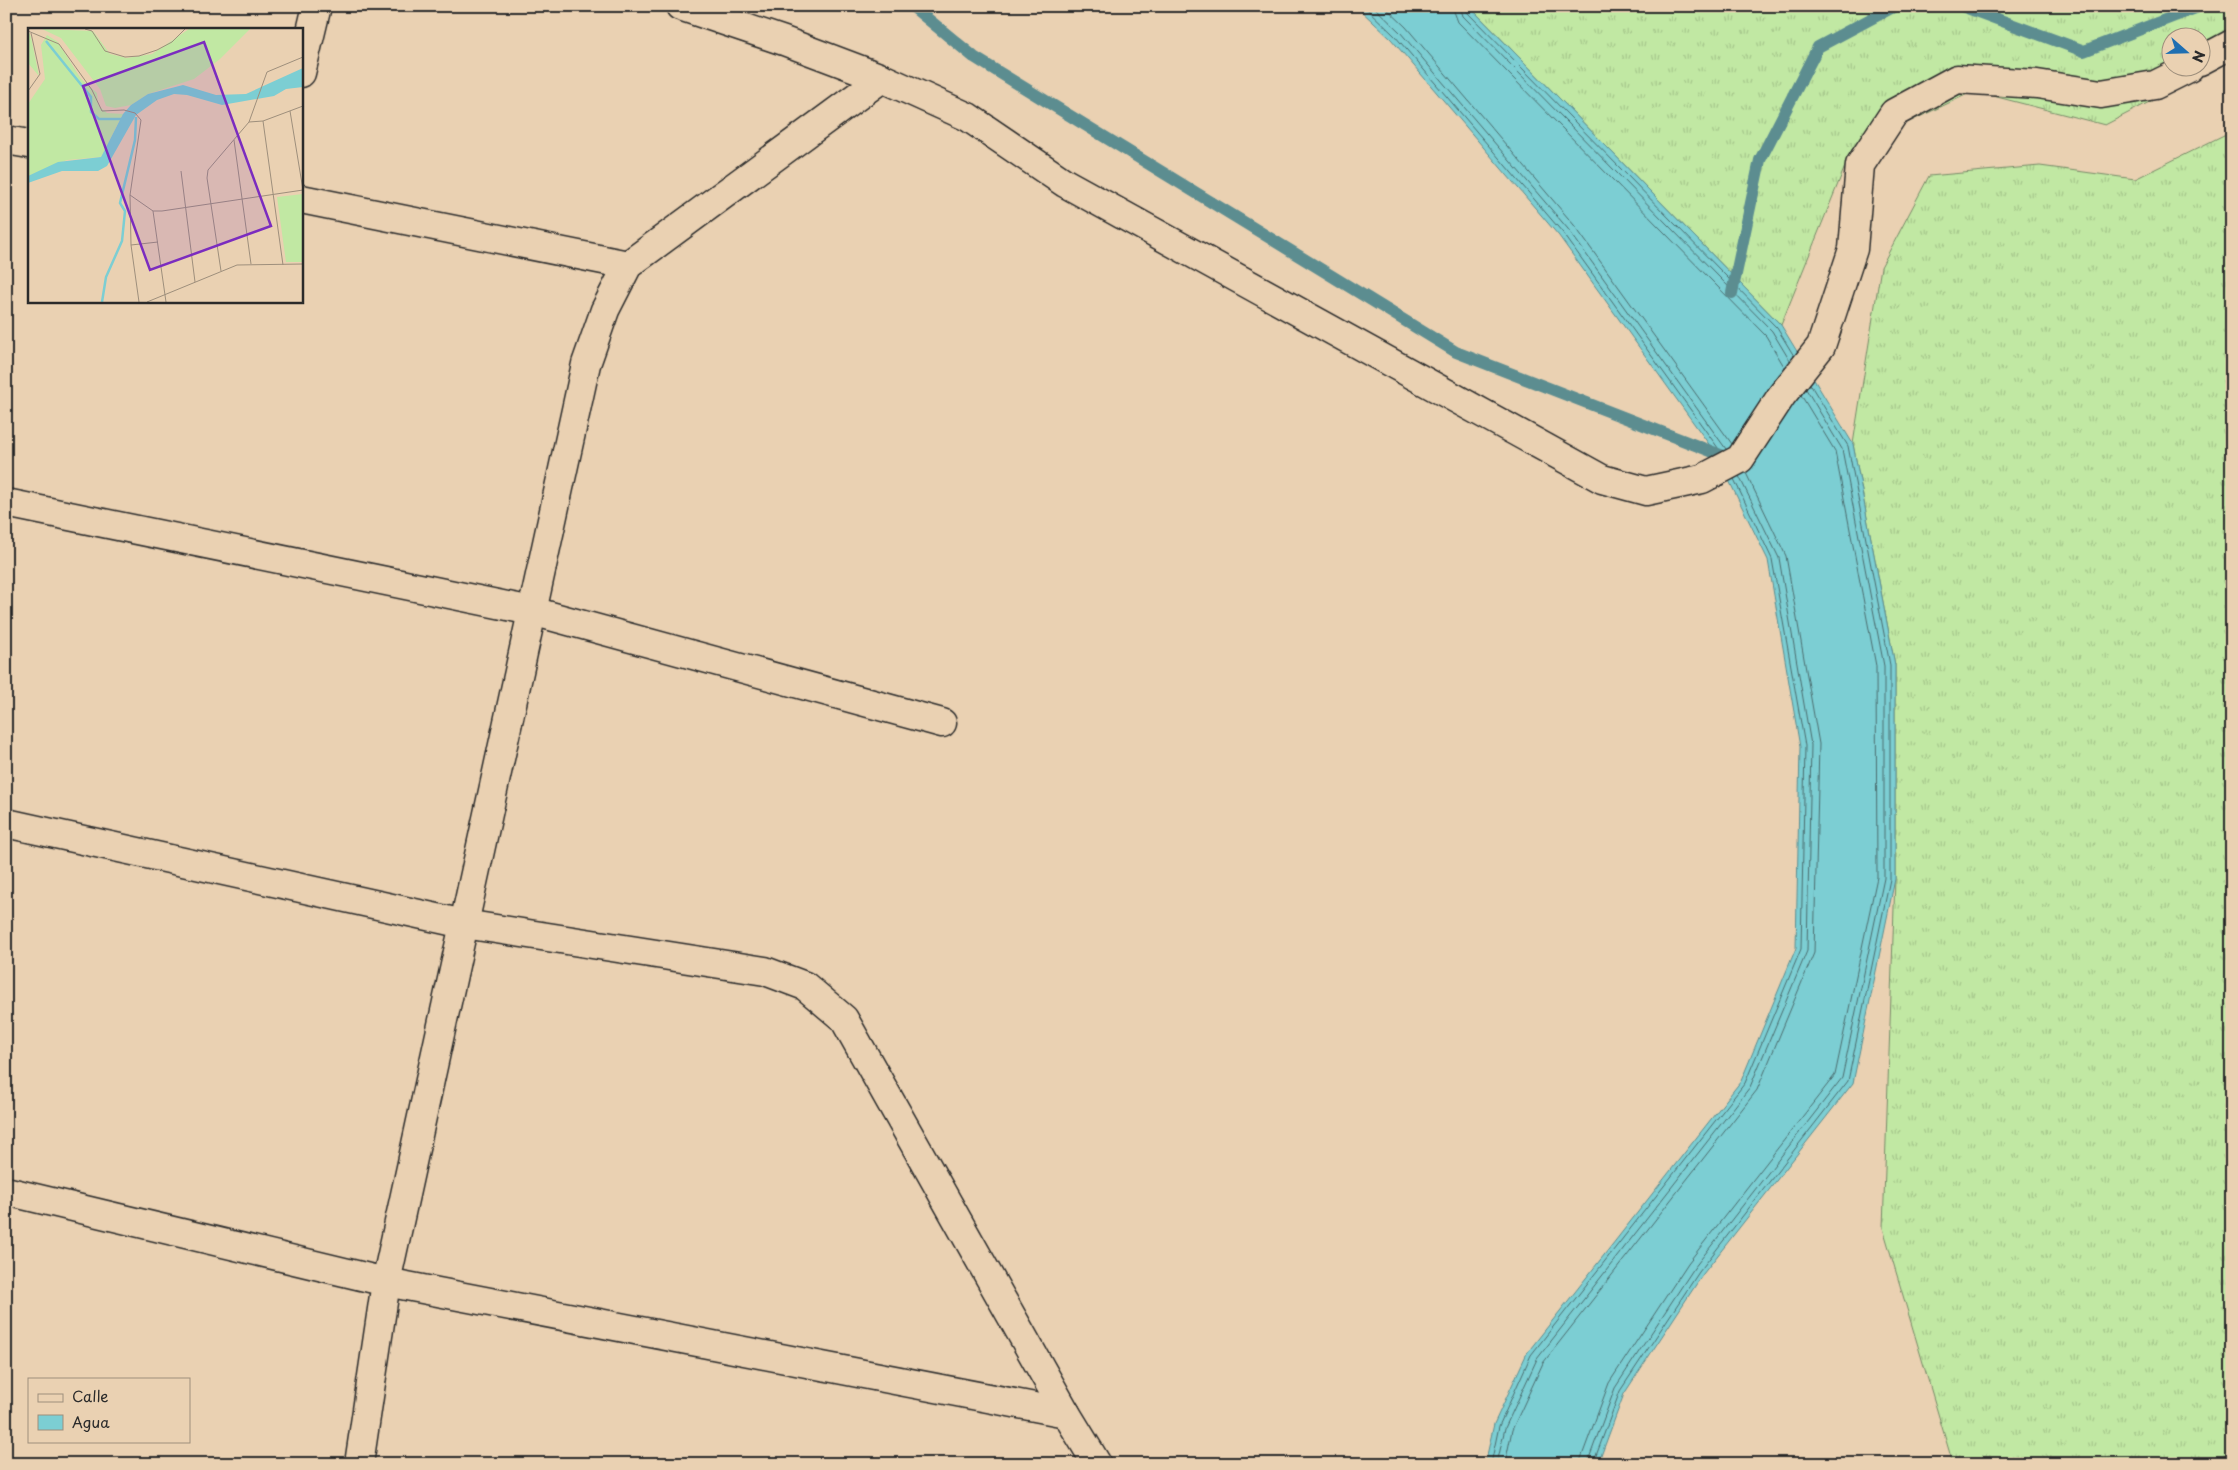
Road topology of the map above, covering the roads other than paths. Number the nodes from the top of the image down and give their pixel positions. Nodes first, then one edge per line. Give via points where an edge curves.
1 (317, 6) edge
2 (680, 6) edge
3 (2232, 44) edge
4 (2210, 56) edge
5 (302, 69) edge
6 (882, 78) junction
7 (2170, 78) edge
8 (6, 140) edge
9 (28, 144) edge
10 (302, 199) edge
11 (628, 265) junction
12 (6, 503) edge
13 (532, 611) junction
14 (942, 724) dead end
15 (6, 823) edge
16 (464, 924) junction
17 (6, 1191) edge
18 (386, 1282) junction
19 (1066, 1413) junction
20 (359, 1464) edge
21 (1097, 1464) edge

1 - 5 street
2 - 6 street
3 - 4 street
6 - 7 street via 968,117 1065,182 1602,479 1646,491 1702,479 1740,459 1820,346 1854,249 1860,165 1894,113 1957,79 2037,84 2101,94 2156,85
6 - 11 street
8 - 9 street
10 - 11 street
11 - 13 street via 605,310 586,364
12 - 13 street
13 - 14 street
13 - 16 street
15 - 16 street
16 - 18 street
16 - 19 street via 765,971 805,986 844,1019
17 - 18 street
18 - 19 street
18 - 20 street
19 - 21 street

